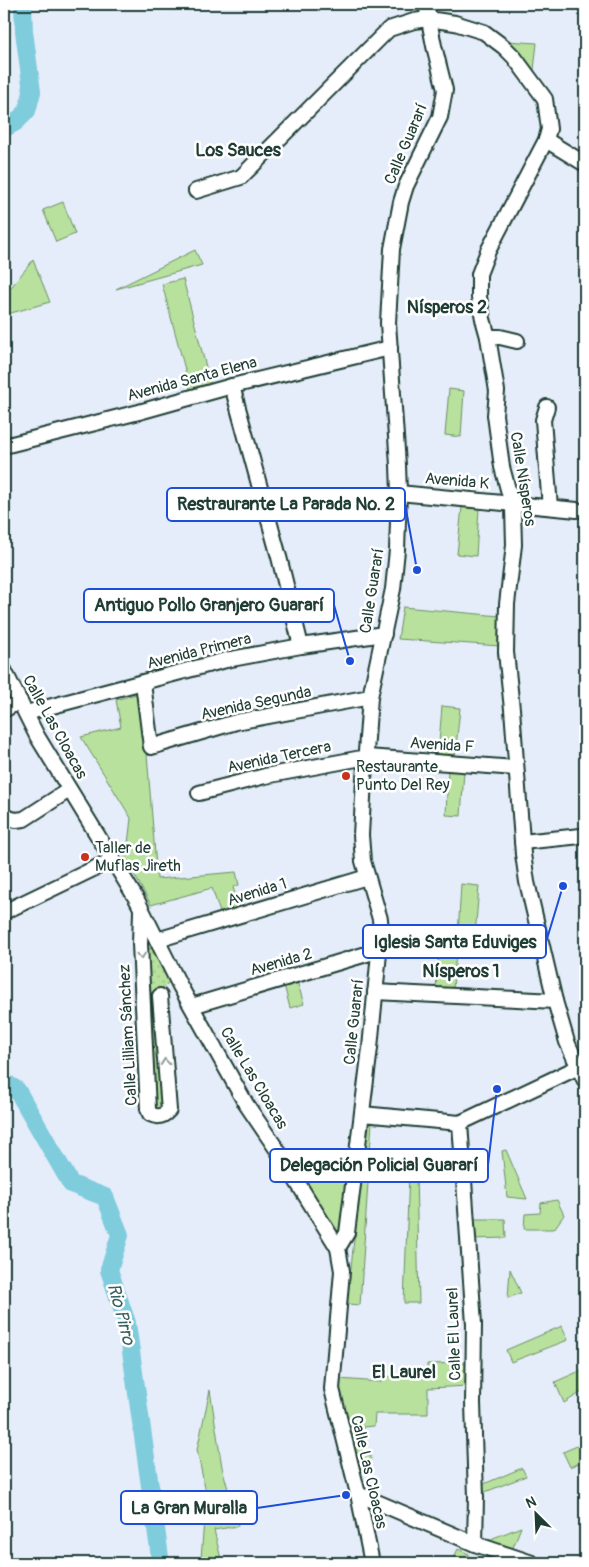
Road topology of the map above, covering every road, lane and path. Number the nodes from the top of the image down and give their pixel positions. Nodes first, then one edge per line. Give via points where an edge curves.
1 (426, 4) edge
2 (428, 19) junction
3 (546, 140) junction
4 (585, 164) edge
5 (196, 191) dead end
6 (488, 337) junction
7 (517, 341) dead end
8 (390, 348) junction
9 (232, 386) junction
10 (547, 407) dead end
11 (4, 446) edge
12 (399, 493) junction
13 (512, 503) junction
14 (550, 507) junction
15 (577, 510) dead end
16 (384, 634) junction
17 (301, 646) junction
18 (4, 670) edge
19 (144, 683) junction
20 (370, 697) junction
21 (23, 707) junction
22 (4, 710) edge
23 (367, 757) junction
24 (516, 768) junction
25 (69, 790) junction
26 (199, 793) dead end
27 (4, 817) edge
28 (581, 836) dead end
29 (522, 842) junction
30 (112, 860) junction
31 (367, 877) junction
32 (141, 908) junction
33 (4, 912) edge
34 (156, 940) junction
35 (380, 950) junction
36 (180, 986) junction
37 (375, 992) junction
38 (160, 996) junction
39 (555, 1001) junction
40 (143, 1003) junction
41 (192, 1006) junction
42 (582, 1065) edge
43 (585, 1081) edge
44 (362, 1114) junction
45 (460, 1123) junction
46 (338, 1248) junction
47 (358, 1494) junction
48 (475, 1544) junction
49 (372, 1563) edge
50 (532, 1563) edge

1 - 2 street, Calle Guararí
2 - 3 street, Calle Nísperos via 484,32 504,47 545,99 549,129
2 - 5 street, Calle Nísperos via 389,28 241,177
2 - 8 street, Calle Guararí via 445,90 440,117 413,169 401,202 392,248
3 - 4 street
3 - 6 street, Calle Nísperos via 479,274 479,297
6 - 7 street
6 - 13 street, Calle Nísperos via 497,391 498,442
8 - 9 street, Avenida Santa Elena
8 - 12 street, Calle Guararí
9 - 11 street, Avenida Santa Elena
9 - 17 street
10 - 14 street via 543,420
12 - 13 street, Avenida K
12 - 16 street, Calle Guararí via 394,579
13 - 14 street
13 - 24 street, Calle Nísperos via 514,545 507,604 506,652
14 - 15 street
16 - 17 street, Avenida Primera
16 - 20 street, Calle Guararí
17 - 19 street, Avenida Primera via 226,660
18 - 21 street, Calle Las Cloacas
19 - 20 street, Avenida Segunda via 151,748 236,722
19 - 21 street, Avenida Primera
20 - 23 street, Calle Guararí
21 - 22 street, Avenida Primera
21 - 25 street, Calle Las Cloacas
23 - 24 street, Avenida F
23 - 26 street, Avenida Tercera via 265,776
23 - 31 street, Calle Guararí via 362,835
24 - 29 street, Calle Nísperos
25 - 27 street via 24,819
25 - 30 street, Calle Las Cloacas
28 - 29 street
29 - 39 street, Calle Nísperos via 527,882
30 - 32 street, Calle Las Cloacas
30 - 33 street
31 - 34 street, Avenida 1
31 - 35 street, Calle Guararí via 380,919
32 - 34 street, Calle Las Cloacas
32 -> 40 street, Calle Lilliam Sánchez
34 - 36 street, Calle Las Cloacas
35 - 37 street, Calle Guararí
35 - 41 street, Avenida 2
36 - 38 street
36 - 41 street, Calle Las Cloacas
37 - 39 street
37 - 44 street, Calle Guararí
38 - 40 street
40 -> 38 street, Calle Lilliam Sánchez via 148,1109 157,1117 169,1110
39 - 42 street, Calle Nísperos via 568,1042
41 - 46 street, Calle Las Cloacas via 246,1104
42 - 43 street, Calle Nísperos
42 - 45 street
44 - 45 street
44 - 46 street, Calle Guararí via 347,1233
45 - 48 street, Calle El Laurel via 474,1324
46 - 47 street, Calle Las Cloacas via 342,1271 332,1389
47 - 48 street
47 - 49 street, Calle Las Cloacas
48 - 50 street

